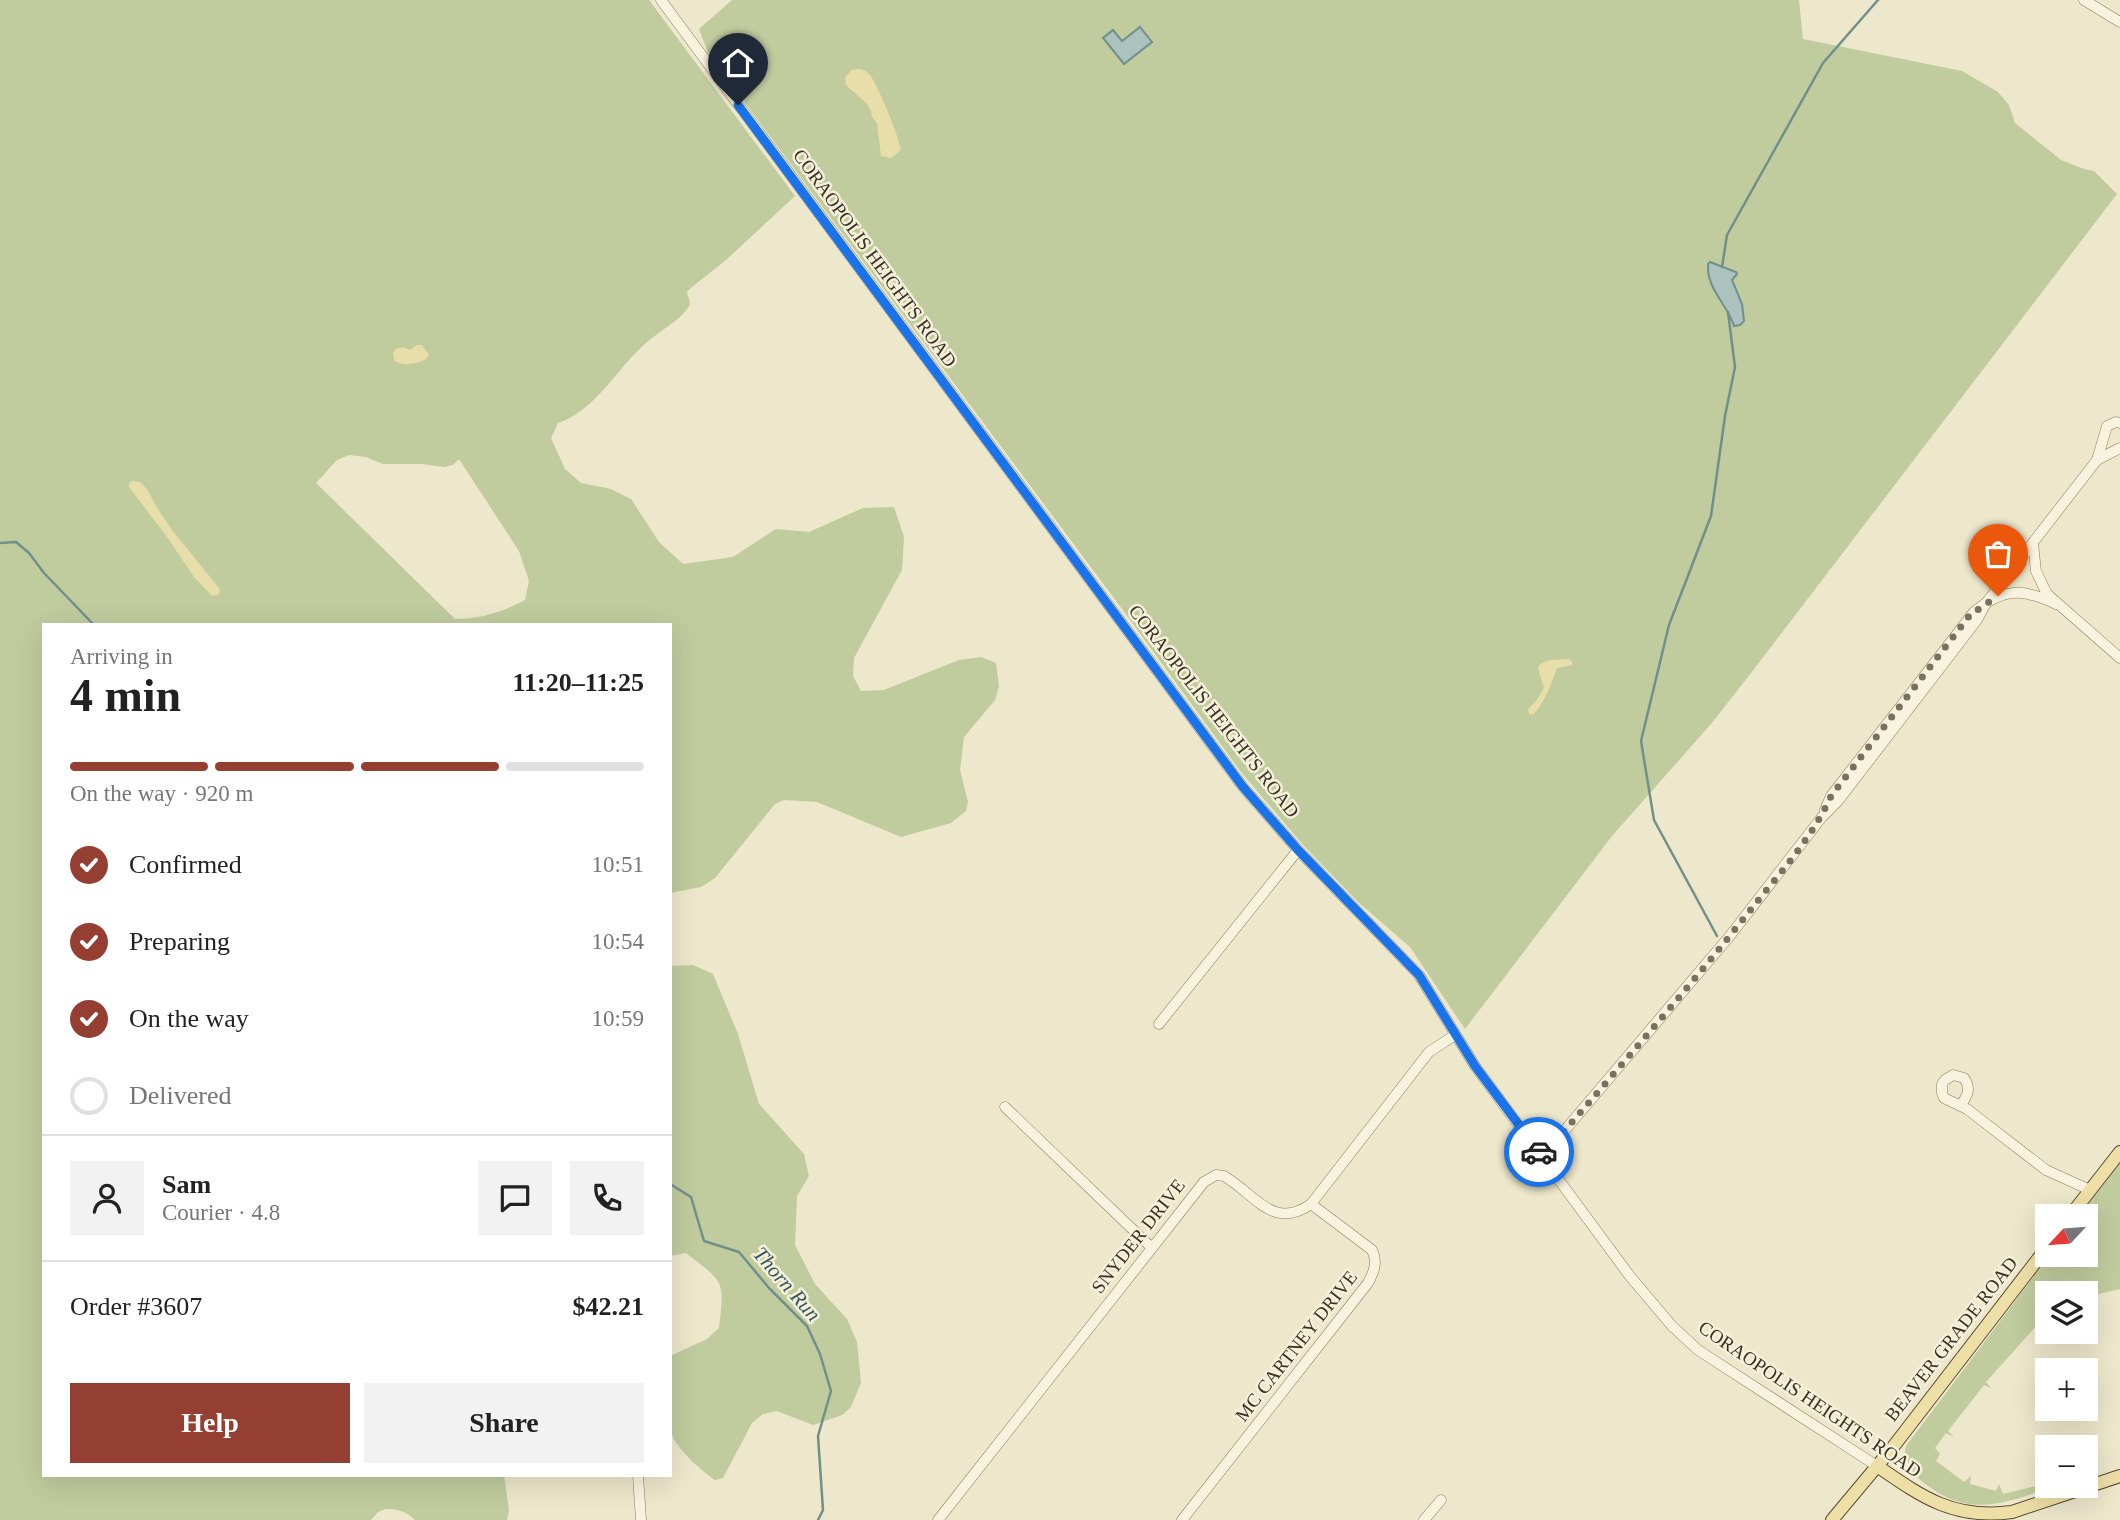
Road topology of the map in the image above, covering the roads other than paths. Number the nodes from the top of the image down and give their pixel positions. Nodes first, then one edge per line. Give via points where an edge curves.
1 (660, 0) edge
2 (2084, 0) edge
3 (2120, 22) edge
4 (2120, 423) edge
5 (2120, 448) edge
6 (2097, 460) junction
7 (2033, 544) junction
8 (1986, 603) junction
9 (2056, 604) junction
10 (2120, 658) edge
11 (1298, 850) junction
12 (1159, 1024) dead end
13 (1455, 1035) junction
14 (1961, 1105) dead end
15 (1005, 1107) dead end
16 (2120, 1152) edge
17 (1543, 1156) junction
18 (2091, 1190) junction
19 (1311, 1203) junction
20 (2080, 1204) edge
21 (1151, 1247) junction
22 (2035, 1263) edge
23 (1877, 1466) junction
24 (2120, 1476) edge
25 (638, 1477) edge
26 (1441, 1500) dead end
27 (641, 1520) edge
28 (938, 1520) edge
29 (1182, 1520) edge
30 (1424, 1520) edge
31 (1832, 1520) edge

1 - 11 street, CORAOPOLIS HEIGHTS ROAD via 1189,716
2 - 3 street
4 - 6 street via 2107,426
5 - 6 street
6 - 7 street
7 - 8 street
7 - 9 street via 2036,571
8 - 9 street via 2018,591
8 - 17 street via 1970,615 1729,937
9 - 10 street
11 - 12 street
11 - 13 street, CORAOPOLIS HEIGHTS ROAD via 1419,975
13 - 17 street, CORAOPOLIS HEIGHTS ROAD
13 - 19 street via 1420,1063
14 - 18 street via 2046,1170
15 - 21 street
16 - 18 main road
17 - 23 street, CORAOPOLIS HEIGHTS ROAD via 1629,1275 1681,1335
18 - 20 main road
19 - 21 street, SNYDER DRIVE via 1293,1213 1279,1214 1216,1175 1198,1188
19 - 29 street, MC CARTNEY DRIVE via 1372,1250 1376,1258 1372,1276
21 - 28 street, SNYDER DRIVE
22 - 23 main road, BEAVER GRADE ROAD
23 - 24 main road, CORAOPOLIS HEIGHTS ROAD via 1932,1503 1977,1516 2012,1512
23 - 31 main road, BEAVER GRADE ROAD
25 - 27 street
26 - 30 street

